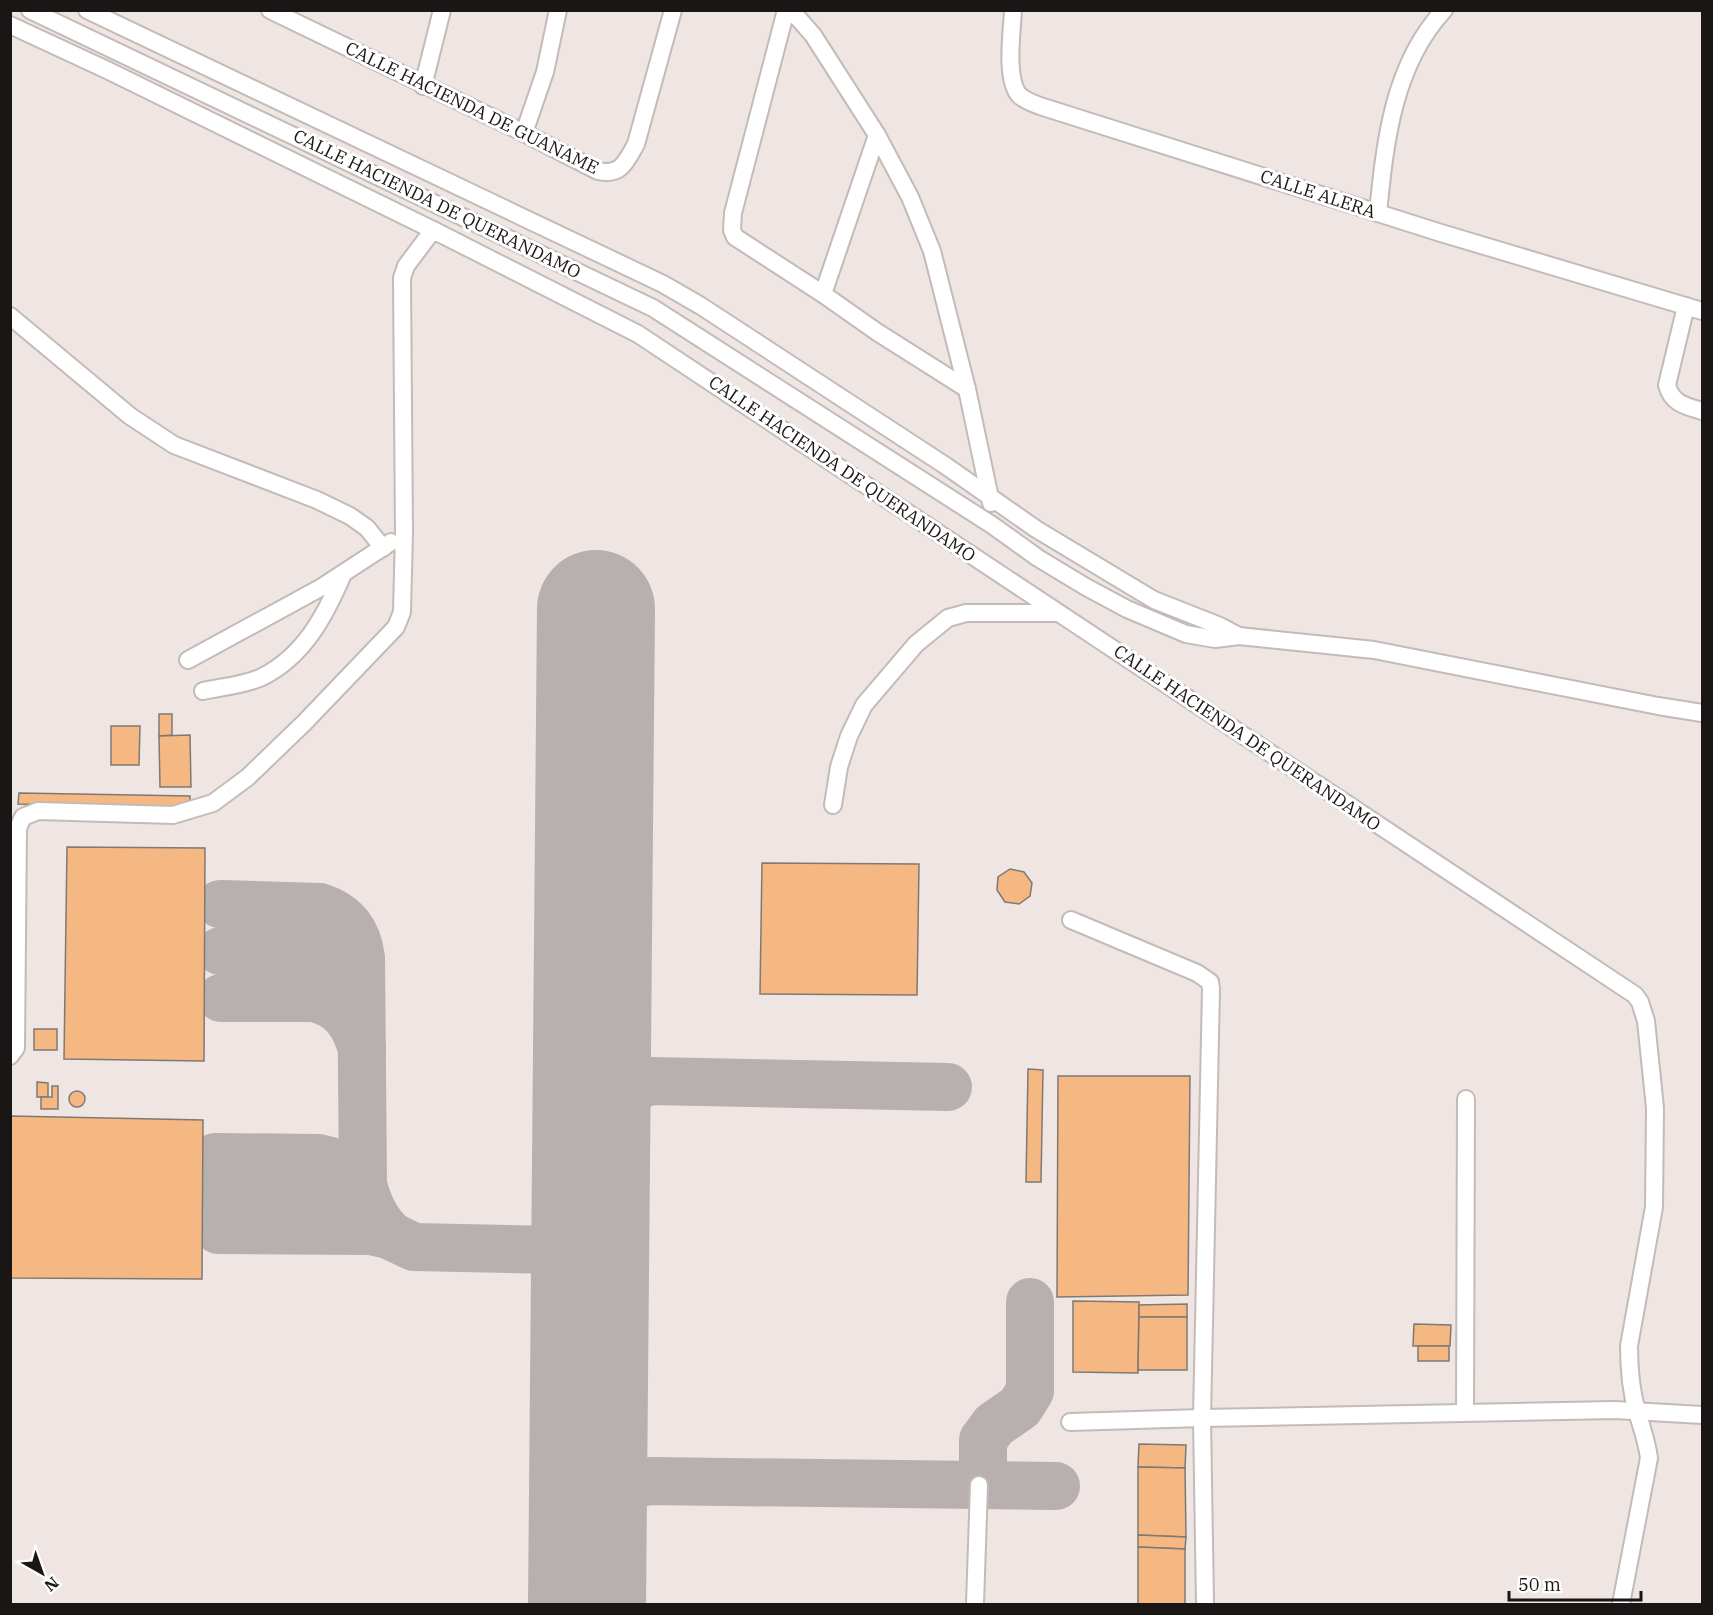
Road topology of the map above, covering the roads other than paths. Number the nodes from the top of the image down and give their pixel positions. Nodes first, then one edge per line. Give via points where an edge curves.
1 (30, 10) edge
2 (87, 10) edge
3 (270, 10) edge
4 (442, 10) edge
5 (558, 10) edge
6 (673, 10) edge
7 (786, 10) edge
8 (1012, 10) edge
9 (1444, 10) edge
10 (296, 16) edge
11 (10, 25) edge
12 (423, 86) junction
13 (524, 133) junction
14 (877, 135) junction
15 (1378, 213) junction
16 (433, 230) junction
17 (823, 294) junction
18 (1694, 309) edge
19 (10, 316) edge
20 (967, 389) junction
21 (1702, 411) edge
22 (991, 499) junction
23 (992, 525) junction
24 (404, 533) junction
25 (384, 548) junction
26 (343, 574) junction
27 (1058, 614) junction
28 (1239, 636) junction
29 (188, 660) dead end
30 (203, 691) dead end
31 (1702, 712) edge
32 (833, 806) dead end
33 (1071, 920) dead end
34 (10, 1056) edge
35 (1466, 1099) dead end
36 (1637, 1411) junction
37 (1465, 1412) junction
38 (1702, 1415) edge
39 (1202, 1418) junction
40 (1070, 1422) dead end
41 (979, 1485) dead end
42 (975, 1605) edge
43 (1205, 1605) edge
44 (1621, 1605) edge

1 - 23 street, CALLE HACIENDA DE QUERANDAMO via 653,308
2 - 22 street, CALLE HACIENDA DE QUERANDAMO via 663,284
3 - 10 street, CALLE HACIENDA DE GUANAME
4 - 12 street
5 - 13 street via 545,72
6 - 13 street, CALLE HACIENDA DE GUANAME via 636,144 616,171 598,171
7 - 14 street via 813,35
7 - 17 street via 733,213 732,230 735,237
8 - 15 street, CALLE ALERA via 1011,75 1014,87 1025,100
9 - 15 street via 1408,64 1392,115
10 - 12 street, CALLE HACIENDA DE GUANAME
11 - 16 street
12 - 13 street, CALLE HACIENDA DE GUANAME
14 - 17 street
14 - 20 street via 910,197 932,251
15 - 18 street, CALLE ALERA
16 - 24 street, CALLE HACIENDA DE QUERANDAMO via 406,266 402,278
16 - 27 street, CALLE HACIENDA DE QUERANDAMO via 638,334
17 - 20 street
18 - 21 street via 1667,385 1678,404
19 - 25 street via 129,416 174,445 342,512 367,528
20 - 22 street
22 - 23 street
22 - 28 street, CALLE HACIENDA DE QUERANDAMO via 1154,600
23 - 28 street, CALLE HACIENDA DE QUERANDAMO via 1038,558 1127,609 1186,634 1215,639
24 - 25 street
24 - 34 street, CALLE HACIENDA DE QUERANDAMO via 402,612 396,627 248,777 213,803 173,815 38,811 23,817 18,828 16,1047
25 - 26 street
26 - 29 street
26 - 30 street via 330,606 309,640 284,664 260,678
27 - 32 street via 966,614 948,618 916,644 864,705 839,767
27 - 36 street, CALLE HACIENDA DE QUERANDAMO via 1635,995 1646,1021 1655,1108 1654,1207 1629,1347
28 - 31 street, CALLE HACIENDA DE QUERANDAMO via 1374,650
33 - 39 street via 1210,982
35 - 37 street
36 - 37 street
36 - 38 street
36 - 44 street, CALLE HACIENDA DE QUERANDAMO via 1649,1458
37 - 39 street
39 - 40 street
39 - 43 street
41 - 42 street

